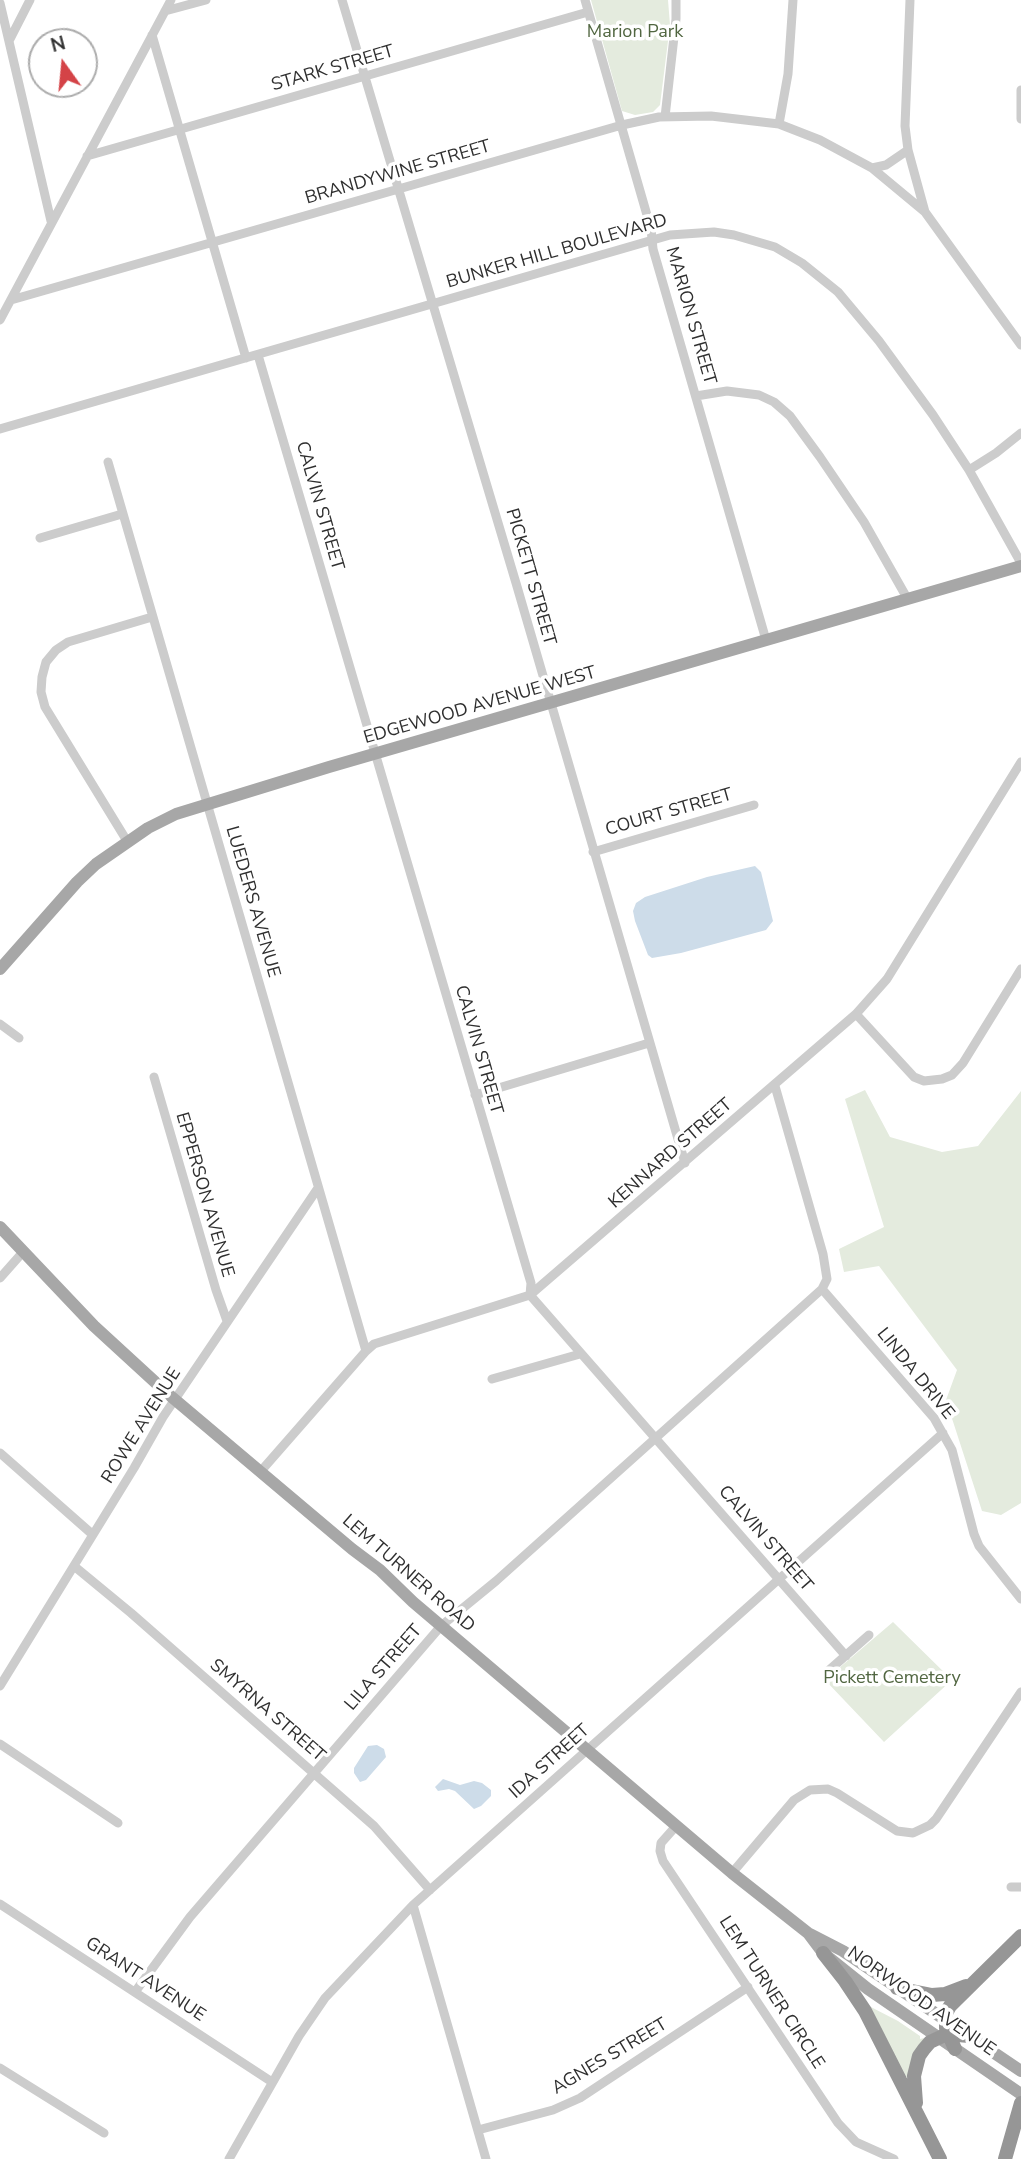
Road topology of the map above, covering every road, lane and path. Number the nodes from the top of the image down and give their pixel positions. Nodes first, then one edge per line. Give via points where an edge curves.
1 (30, 0) edge
2 (171, 0) edge
3 (206, 0) edge
4 (342, 0) edge
5 (585, 0) edge
6 (676, 0) edge
7 (793, 0) edge
8 (910, 0) edge
9 (0, 3) edge
10 (165, 11) junction
11 (588, 12) junction
12 (152, 34) junction
13 (9, 41) junction
14 (364, 76) junction
15 (1021, 90) edge
16 (665, 117) junction
17 (1021, 119) edge
18 (779, 124) junction
19 (622, 125) junction
20 (180, 130) junction
21 (908, 150) junction
22 (87, 156) junction
23 (872, 168) junction
24 (398, 190) junction
25 (925, 212) junction
26 (51, 221) junction
27 (653, 240) junction
28 (212, 242) junction
29 (11, 300) junction
30 (431, 305) junction
31 (0, 320) edge
32 (1021, 345) edge
33 (258, 355) junction
34 (246, 358) junction
35 (696, 396) junction
36 (0, 429) edge
37 (1021, 433) edge
38 (108, 462) dead end
39 (969, 470) junction
40 (122, 514) junction
41 (40, 538) dead end
42 (1021, 565) edge
43 (907, 598) junction
44 (152, 617) junction
45 (766, 640) junction
46 (550, 703) junction
47 (375, 754) junction
48 (1021, 762) edge
49 (207, 803) junction
50 (754, 805) dead end
51 (127, 841) junction
52 (593, 852) junction
53 (0, 969) edge
54 (1020, 971) edge
55 (856, 1014) junction
56 (0, 1024) edge
57 (19, 1038) dead end
58 (649, 1043) junction
59 (154, 1077) dead end
60 (775, 1086) junction
61 (475, 1095) junction
62 (685, 1163) junction
63 (318, 1188) junction
64 (0, 1227) edge
65 (23, 1252) junction
66 (0, 1278) edge
67 (822, 1289) junction
68 (530, 1295) junction
69 (227, 1321) junction
70 (366, 1351) junction
71 (580, 1354) junction
72 (492, 1379) dead end
73 (174, 1399) junction
74 (943, 1433) junction
75 (655, 1438) junction
76 (0, 1453) edge
77 (261, 1471) junction
78 (92, 1534) junction
79 (74, 1566) junction
80 (779, 1579) junction
81 (1021, 1600) edge
82 (441, 1626) junction
83 (869, 1635) dead end
84 (846, 1656) junction
85 (827, 1672) dead end
86 (0, 1686) edge
87 (1021, 1692) edge
88 (0, 1744) edge
89 (587, 1749) junction
90 (314, 1773) junction
91 (118, 1822) dead end
92 (677, 1825) junction
93 (732, 1873) junction
94 (430, 1890) junction
95 (0, 1904) edge
96 (413, 1905) junction
97 (808, 1933) junction
98 (1021, 1936) edge
99 (823, 1952) junction
100 (974, 1982) junction
101 (748, 1987) junction
102 (897, 1988) junction
103 (135, 1993) junction
104 (944, 2031) junction
105 (969, 2036) joint
106 (955, 2049) joint
107 (0, 2068) edge
108 (1021, 2071) edge
109 (272, 2082) junction
110 (1021, 2094) edge
111 (1021, 2103) edge
112 (920, 2119) junction
113 (478, 2130) junction
114 (104, 2133) dead end
115 (229, 2159) edge
116 (486, 2159) edge
117 (891, 2159) edge
118 (940, 2159) edge
119 (1005, 2159) edge

1 - 13 street
2 - 10 street
3 - 10 street
4 - 14 street, PICKETT STREET
5 - 11 street, MARION STREET
6 - 16 street
7 - 18 street
8 - 21 street via 904,100
9 - 13 street
10 - 12 street
11 - 14 street, STARK STREET
11 - 19 street, MARION STREET
12 - 20 street
12 - 22 street
13 - 26 street
14 - 20 street, STARK STREET
14 - 24 street, PICKETT STREET
15 - 17 street
16 - 18 street, BRANDYWINE STREET via 712,116
16 - 19 street, BRANDYWINE STREET
18 - 23 street, BRANDYWINE STREET
19 - 24 street, BRANDYWINE STREET
19 - 27 street, MARION STREET
20 - 22 street, STARK STREET
20 - 28 street
21 - 23 street via 886,165
21 - 25 street
22 - 26 street
23 - 25 street, BRANDYWINE STREET
24 - 28 street, BRANDYWINE STREET
24 - 30 street, PICKETT STREET
25 - 32 street
26 - 29 street
27 - 30 street, BUNKER HILL BOULEVARD
27 - 35 street, MARION STREET
27 - 39 street, BUNKER HILL BOULEVARD via 695,232 734,235 775,247 813,271 838,292 879,341
28 - 29 street, BRANDYWINE STREET
28 - 34 street
29 - 31 street
30 - 33 street, BUNKER HILL BOULEVARD
30 - 46 street, PICKETT STREET
33 - 34 street, BUNKER HILL BOULEVARD
33 - 47 street, CALVIN STREET
34 - 36 street, BUNKER HILL BOULEVARD
35 - 43 street via 727,391 759,395 790,416 864,522
35 - 45 street, MARION STREET
37 - 39 street
38 - 40 street, LUEDERS AVENUE
39 - 42 street, BUNKER HILL BOULEVARD
40 - 41 street
40 - 44 street, LUEDERS AVENUE
42 - 43 main road, EDGEWOOD AVENUE WEST
43 - 45 main road, EDGEWOOD AVENUE WEST
44 - 49 street, LUEDERS AVENUE
44 - 51 street via 68,642 46,662 42,677 45,708
45 - 46 main road, EDGEWOOD AVENUE WEST
46 - 47 main road, EDGEWOOD AVENUE WEST
46 - 52 street, PICKETT STREET
47 - 49 main road, EDGEWOOD AVENUE WEST
47 - 61 street, CALVIN STREET
48 - 55 street, KENNARD STREET via 887,979
49 - 51 main road, EDGEWOOD AVENUE WEST
49 - 63 street, LUEDERS AVENUE
50 - 52 street, COURT STREET
51 - 53 main road, EDGEWOOD AVENUE WEST via 77,882
52 - 58 street, PICKETT STREET
54 - 55 street via 963,1063 942,1079 914,1077
55 - 60 street, KENNARD STREET
56 - 57 street
58 - 61 street
58 - 62 street, PICKETT STREET
59 - 69 street, EPPERSON AVENUE
60 - 62 street, KENNARD STREET
60 - 67 street via 823,1254 827,1279
61 - 68 street, CALVIN STREET via 531,1283
62 - 68 street, KENNARD STREET
63 - 69 street, ROWE AVENUE
63 - 70 street, LUEDERS AVENUE
64 - 65 main road, LEM TURNER ROAD
65 - 66 street
65 - 73 main road, LEM TURNER ROAD
67 - 74 street, LINDA DRIVE
67 - 75 street, LILA STREET
68 - 70 street, KENNARD STREET via 384,1339
68 - 71 street, CALVIN STREET
69 - 73 street, ROWE AVENUE
70 - 77 street, KENNARD STREET
71 - 72 street
71 - 75 street, CALVIN STREET
73 - 77 main road, LEM TURNER ROAD
73 - 78 street, ROWE AVENUE
74 - 80 street, IDA STREET
74 - 81 street, LINDA DRIVE via 979,1546
75 - 80 street, CALVIN STREET
75 - 82 street, LILA STREET
76 - 78 street
77 - 82 main road, LEM TURNER ROAD
78 - 79 street, ROWE AVENUE
79 - 86 street, ROWE AVENUE
79 - 90 street, SMYRNA STREET
80 - 84 street, CALVIN STREET
80 - 89 street, IDA STREET
82 - 89 main road, LEM TURNER ROAD
82 - 90 street, LILA STREET
83 - 84 street
84 - 85 street
87 - 93 street via 930,1825 913,1833 897,1831 837,1793 810,1790 794,1800
88 - 91 street
89 - 92 main road, LEM TURNER ROAD
89 - 94 street, IDA STREET
90 - 94 street, SMYRNA STREET via 374,1826
90 - 103 street, LILA STREET via 190,1917
92 - 93 main road, LEM TURNER ROAD
92 - 101 street, LEM TURNER CIRCLE via 661,1843 660,1855
93 - 97 main road, LEM TURNER ROAD
94 - 96 street, IDA STREET
95 - 103 street, GRANT AVENUE
96 - 109 street, IDA STREET via 325,1998
96 - 113 street
97 - 99 main road, NORWOOD AVENUE
97 - 102 main road, NORWOOD AVENUE
98 - 100 highway
99 - 104 main road, NORWOOD AVENUE via 868,1989
99 - 112 highway via 856,1997
100 - 102 highway via 932,1995
100 - 104 highway via 950,2006
101 - 113 street, AGNES STREET via 580,2098
101 - 117 street, LEM TURNER CIRCLE via 838,2123 856,2142
102 - 104 main road, NORWOOD AVENUE
103 - 109 street, GRANT AVENUE
104 - 105 highway
104 - 106 highway
104 - 112 highway via 923,2049 915,2067 913,2087
105 - 108 main road, NORWOOD AVENUE
106 - 110 main road, NORWOOD AVENUE
107 - 114 street
109 - 115 street, IDA STREET
111 - 119 highway
112 - 118 highway
113 - 116 street

